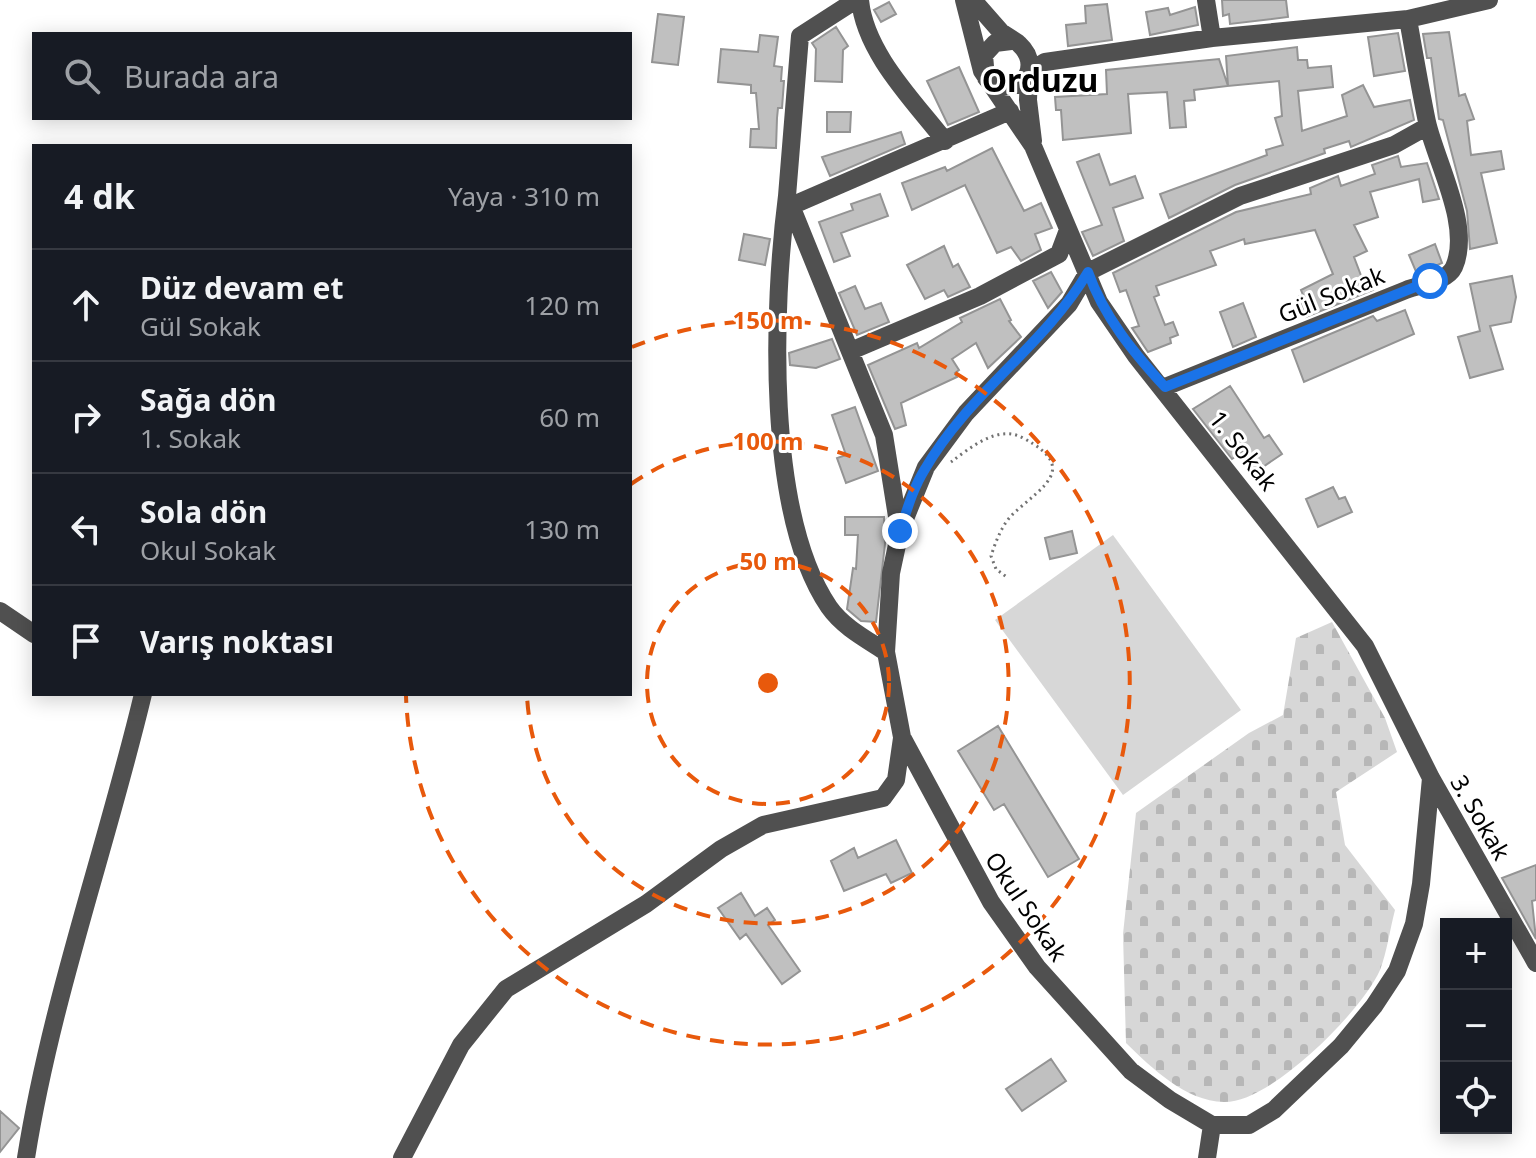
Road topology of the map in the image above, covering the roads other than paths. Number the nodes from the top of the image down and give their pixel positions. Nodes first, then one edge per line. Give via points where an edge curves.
1 (858, 0) edge
2 (964, 0) edge
3 (973, 0) edge
4 (1206, 0) edge
5 (1489, 0) edge
6 (1408, 19) junction
7 (1212, 38) junction
8 (1015, 42) junction
9 (1086, 54) junction
10 (1029, 72) junction
11 (986, 78) junction
12 (1010, 111) junction
13 (1428, 126) junction
14 (945, 141) junction
15 (1033, 146) junction
16 (789, 201) junction
17 (1068, 230) junction
18 (1088, 272) junction
19 (853, 350) junction
20 (1165, 387) junction
21 (900, 531) junction
22 (0, 611) edge
23 (32, 633) edge
24 (886, 652) junction
25 (143, 696) edge
26 (902, 737) junction
27 (1431, 778) junction
28 (1536, 963) edge
29 (1212, 1125) junction
30 (26, 1158) edge
31 (402, 1158) edge
32 (1207, 1158) edge

1 - 14 street via 891,71
1 - 16 street via 800,36
2 - 11 street
3 - 8 street
4 - 7 street
5 - 6 street
6 - 7 street
6 - 13 street, Gül Sokak
7 - 9 street
8 - 9 street via 1045,53
8 - 10 street via 1029,56
8 - 11 street via 988,48 982,65
9 - 10 street via 1045,62
10 - 11 street via 1021,84 1006,89
10 - 15 street
11 - 12 street
12 - 14 street
12 - 15 street
13 - 18 street via 1394,145 1240,196
13 - 20 street, Gül Sokak via 1456,218 1458,251 1446,278
14 - 16 street
15 - 17 street, 1. Sokak
16 - 19 street
16 - 24 street via 779,269 779,363 791,505 802,547 831,609
17 - 18 street, 1. Sokak
17 - 19 street via 1059,254 980,296
18 - 20 street, 1. Sokak via 1106,313
18 - 21 street, Okul Sokak via 1069,304 966,413 926,467
19 - 21 street via 884,435
20 - 27 street, 1. Sokak via 1365,646
21 - 24 street, Okul Sokak via 891,573
22 - 23 street
24 - 26 street, Okul Sokak
25 - 30 street via 45,1053
26 - 29 street, Okul Sokak via 991,902 1037,967 1131,1071
26 - 31 street via 896,780 883,798 763,825 739,837 646,904 506,989 461,1045
27 - 28 street, 3. Sokak
27 - 29 street via 1414,924 1389,983 1341,1046 1274,1110 1249,1125
29 - 32 street

